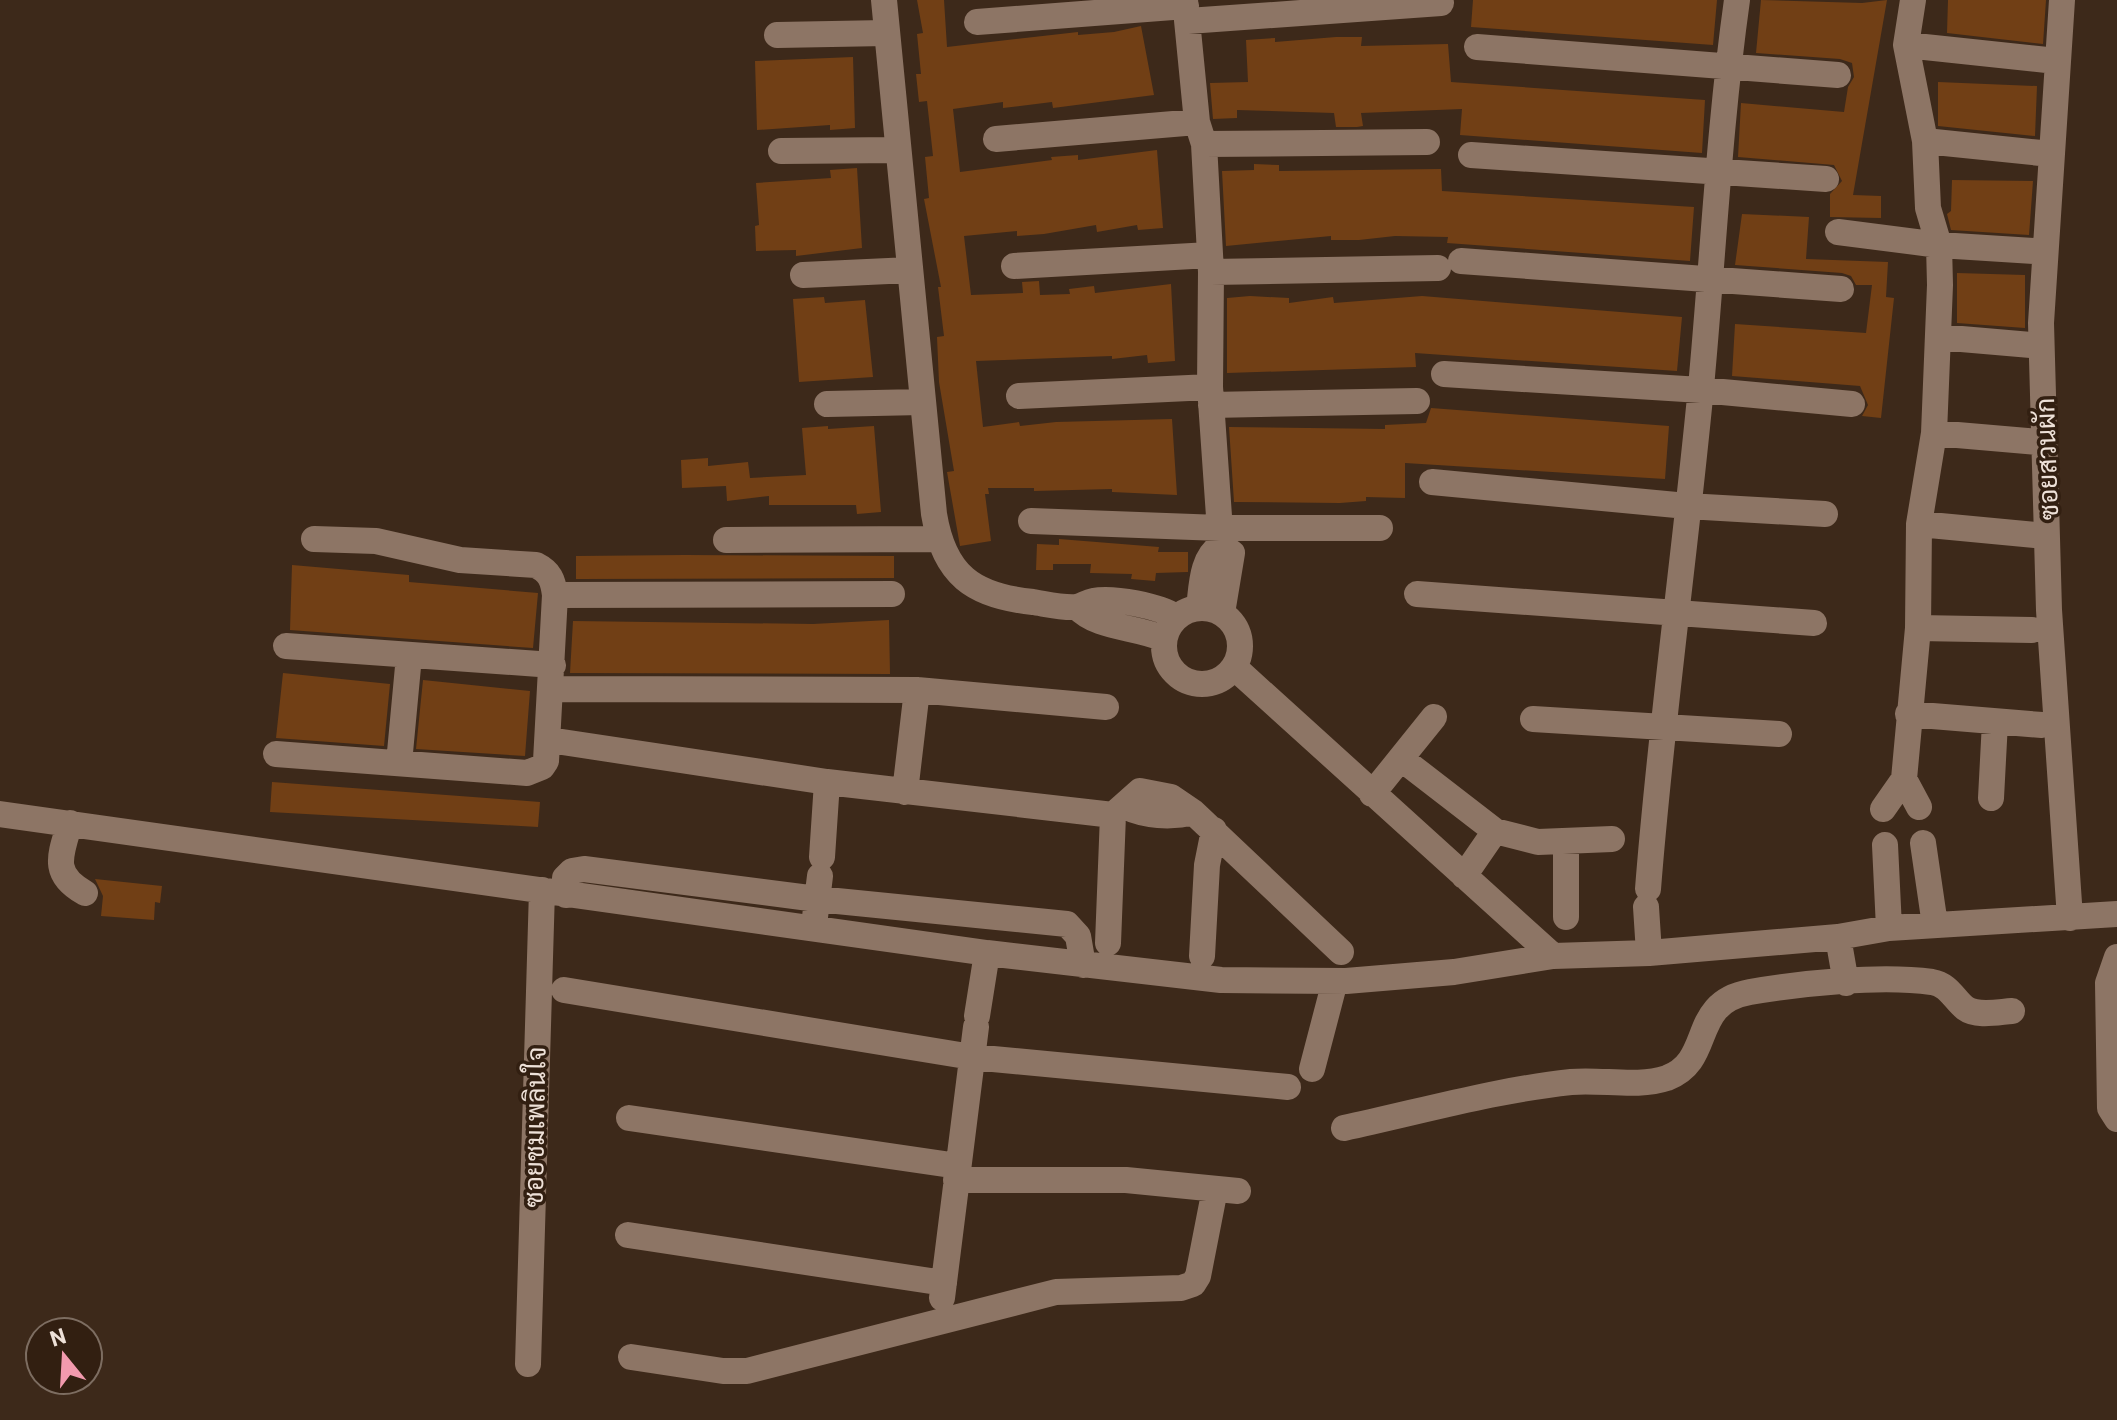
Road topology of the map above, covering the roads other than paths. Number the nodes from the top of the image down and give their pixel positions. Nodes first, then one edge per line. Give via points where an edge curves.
1 (884, 0) edge
2 (1737, 0) edge
3 (1913, 0) edge
4 (2062, 0) edge
5 (1441, 3) dead end
6 (1186, 9) edge
7 (977, 22) dead end
8 (886, 33) junction
9 (777, 35) dead end
10 (1906, 45) junction
11 (1477, 47) dead end
12 (2047, 60) dead end
13 (1728, 64) junction
14 (1838, 75) dead end
15 (1200, 133) junction
16 (996, 139) dead end
17 (1925, 141) junction
18 (1427, 142) dead end
19 (898, 150) junction
20 (781, 151) dead end
21 (2041, 153) dead end
22 (1471, 155) dead end
23 (1718, 170) junction
24 (1826, 179) dead end
25 (1838, 232) dead end
26 (1939, 245) junction
27 (2034, 251) dead end
28 (1211, 263) junction
29 (1014, 266) dead end
30 (910, 270) junction
31 (803, 275) dead end
32 (1710, 280) junction
33 (1841, 289) dead end
34 (1938, 337) junction
35 (2031, 345) dead end
36 (1444, 374) dead end
37 (1701, 390) junction
38 (1019, 396) dead end
39 (1211, 396) junction
40 (1417, 401) dead end
41 (922, 402) junction
42 (827, 404) dead end
43 (1852, 404) dead end
44 (1934, 433) junction
45 (2038, 442) dead end
46 (1432, 482) dead end
47 (1687, 506) junction
48 (1825, 514) dead end
49 (1031, 521) dead end
50 (1919, 524) junction
51 (1380, 528) dead end
52 (2035, 535) dead end
53 (1221, 536) junction
54 (314, 539) dead end
55 (938, 539) junction
56 (726, 540) dead end
57 (892, 594) dead end
58 (1417, 594) dead end
59 (555, 595) junction
60 (1674, 615) junction
61 (1190, 619) junction
62 (1814, 623) dead end
63 (1918, 628) junction
64 (2032, 630) dead end
65 (286, 646) dead end
66 (409, 656) junction
67 (1234, 667) junction
68 (553, 677) junction
69 (917, 690) junction
70 (1106, 707) dead end
71 (1908, 714) junction
72 (1434, 717) dead end
73 (1533, 719) dead end
74 (1995, 722) junction
75 (2042, 725) dead end
76 (1661, 727) junction
77 (1779, 734) dead end
78 (549, 740) junction
79 (276, 754) dead end
80 (1403, 760) junction
81 (399, 763) junction
82 (1904, 779) junction
83 (827, 782) junction
84 (905, 792) junction
85 (1372, 794) junction
86 (1991, 798) dead end
87 (1919, 807) dead end
88 (1883, 809) dead end
89 (1119, 811) junction
90 (0, 814) edge
91 (1214, 830) junction
92 (1495, 831) junction
93 (1612, 839) dead end
94 (65, 842) junction
95 (1566, 843) junction
96 (1923, 843) dead end
97 (1885, 845) dead end
98 (1464, 876) junction
99 (820, 877) junction
100 (85, 893) dead end
101 (554, 893) junction
102 (2117, 914) edge
103 (1566, 917) dead end
104 (2070, 918) junction
105 (1935, 925) junction
106 (815, 928) junction
107 (1889, 928) junction
108 (1108, 943) dead end
109 (1341, 952) dead end
110 (1649, 953) junction
111 (1202, 956) dead end
112 (1553, 956) junction
113 (2117, 957) edge
114 (1841, 960) junction
115 (1083, 965) junction
116 (564, 990) dead end
117 (980, 993) junction
118 (1329, 1001) junction
119 (2012, 1011) dead end
120 (972, 1057) junction
121 (1312, 1069) dead end
122 (1288, 1087) dead end
123 (629, 1118) dead end
124 (2117, 1119) edge
125 (1344, 1128) dead end
126 (957, 1173) junction
127 (628, 1235) dead end
128 (944, 1283) junction
129 (939, 1319) junction
130 (631, 1357) dead end
131 (528, 1364) dead end

1 - 8 street
2 - 13 street
3 - 10 street
4 - 104 street, ซอยสวนผัก via 2041,323 2049,610
5 - 6 street
6 - 7 street
6 - 15 street
8 - 9 street
8 - 19 street
10 - 12 street
10 - 17 street
11 - 13 street
13 - 14 street
13 - 23 street
15 - 16 street
15 - 18 street
15 - 28 street
17 - 21 street
17 - 26 street via 1928,208
19 - 20 street
19 - 30 street
22 - 23 street
23 - 24 street
23 - 32 street
25 - 26 street
26 - 27 street
26 - 34 street
28 - 29 street
28 - 32 street via 1449,265
28 - 39 street
30 - 31 street
30 - 41 street
32 - 33 street
32 - 37 street
34 - 35 street
34 - 44 street
36 - 37 street
37 - 43 street
37 - 47 street
38 - 39 street
39 - 40 street
39 - 53 street
41 - 42 street
41 - 55 street
44 - 45 street
44 - 50 street
46 - 47 street
47 - 48 street
47 - 60 street
49 - 53 street
50 - 52 street
50 - 63 street
51 - 53 street
53 - 61 street via 1205,565
54 - 59 street via 376,541 460,560 536,565 553,581
55 - 56 street
55 - 61 street via 948,563 965,581 1006,600 1077,607 1090,620 1142,629
57 - 59 street
58 - 60 street
59 - 68 street
60 - 62 street
60 - 76 street
61 - 67 street via 1232,621 1241,643
61 - 67 street via 1168,664 1188,681 1214,682
63 - 64 street
63 - 71 street
65 - 66 street
66 - 68 street
66 - 81 street
67 - 85 street
68 - 69 street
68 - 78 street
69 - 70 street
69 - 84 street
71 - 74 street
71 - 82 street
72 - 80 street
73 - 76 street
74 - 75 street
74 - 86 street
76 - 77 street
76 - 110 street via 1647,898
78 - 81 street via 542,767 527,773
78 - 83 street
79 - 81 street
80 - 85 street
80 - 92 street
82 - 87 street
82 - 88 street
83 - 84 street
83 - 99 street
84 - 89 street
85 - 98 street
89 - 91 street via 1133,795 1151,791 1171,797
89 - 108 street
90 - 94 street
91 - 109 street
91 - 111 street
92 - 95 street
92 - 98 street
93 - 95 street
94 - 100 street via 68,883
94 - 101 street
95 - 103 street
96 - 105 street
97 - 107 street
98 - 112 street
99 - 101 street via 584,869 572,871
99 - 106 street
99 - 115 street via 1067,924 1078,936
101 - 106 street
101 - 131 street, ซอยชมเพลินใจ
102 - 104 street
104 - 105 street
105 - 107 street
106 - 117 street
107 - 114 street
110 - 112 street
110 - 114 street
112 - 118 street
113 - 124 street via 2108,983 2110,1108
114 - 119 street via 1936,982 1966,1009 1979,1013
114 - 125 street via 1724,999 1713,1009 1689,1064 1654,1082 1561,1084
115 - 117 street
115 - 118 street via 1221,980
116 - 120 street
117 - 120 street
118 - 121 street
120 - 122 street
120 - 126 street
123 - 126 street
126 - 128 street
126 - 129 street via 1226,1190 1193,1284 1154,1291 1056,1292
127 - 128 street
128 - 129 street
129 - 130 street via 747,1371

